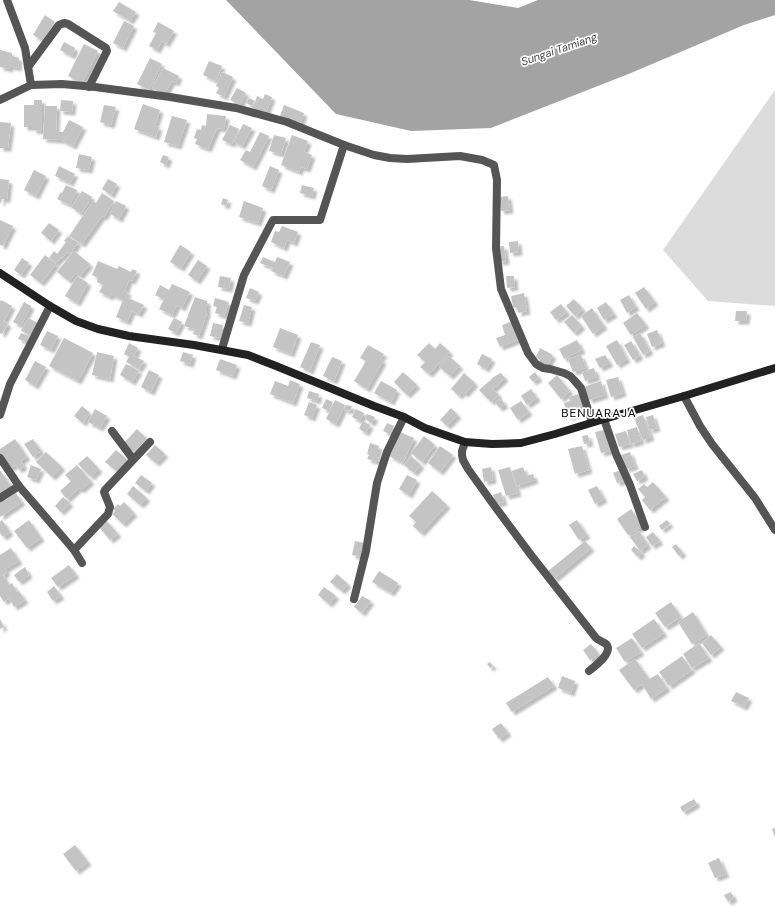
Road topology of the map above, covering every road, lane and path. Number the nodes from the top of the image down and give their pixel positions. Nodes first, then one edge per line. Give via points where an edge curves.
1 (7, 0) edge
2 (28, 67) junction
3 (31, 85) junction
4 (90, 87) junction
5 (0, 100) edge
6 (344, 145) junction
7 (0, 273) edge
8 (50, 306) junction
9 (222, 350) junction
10 (775, 368) edge
11 (684, 396) junction
12 (0, 415) edge
13 (404, 417) junction
14 (604, 419) junction
15 (592, 422) junction
16 (112, 431) dead end
17 (150, 442) dead end
18 (465, 442) junction
19 (0, 458) edge
20 (133, 459) junction
21 (19, 486) junction
22 (0, 498) edge
23 (645, 527) dead end
24 (775, 530) edge
25 (74, 550) junction
26 (82, 563) dead end
27 (354, 599) dead end
28 (589, 671) dead end

1 - 2 street via 25,48
2 - 3 street
2 - 4 street via 59,25 68,24 107,49
3 - 4 street via 62,84
3 - 5 street
4 - 6 street via 236,108 287,122
6 - 9 street via 320,220 273,220 244,275
6 - 15 street via 390,158 460,156 494,165 497,180 496,248 501,289 528,353 536,364 564,373 574,380 581,388
7 - 8 main road
8 - 9 main road via 76,321 98,329
8 - 12 street via 10,384
9 - 13 main road via 248,355
10 - 11 main road
11 - 14 main road
11 - 24 street via 712,444 755,498
13 - 18 main road via 425,428
13 - 27 street via 387,452 377,483 366,551
14 - 15 main road
14 - 23 street
15 - 18 main road via 521,443
16 - 20 street
17 - 20 street
18 - 28 street via 463,460 491,502 596,638 607,645 608,650 602,660
19 - 21 street
20 - 25 street via 104,492 110,507 108,514
21 - 22 street
21 - 25 street
25 - 26 street

